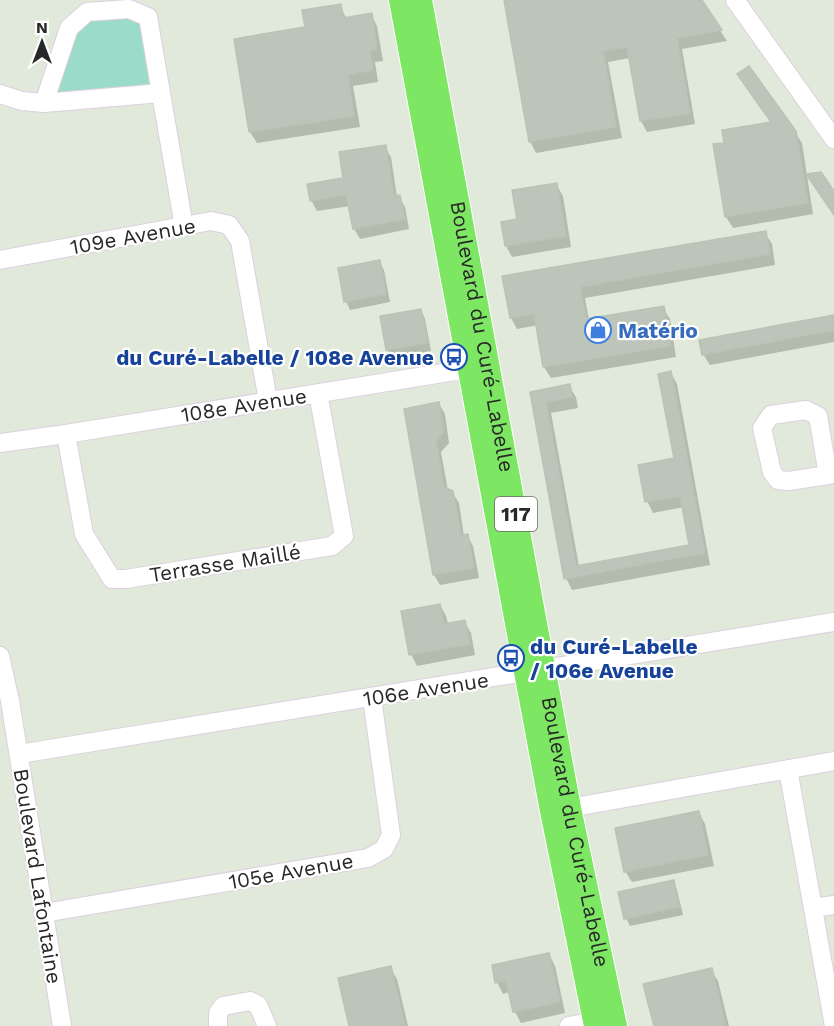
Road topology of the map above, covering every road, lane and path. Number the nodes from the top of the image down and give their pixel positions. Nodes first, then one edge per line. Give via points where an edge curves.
1 (400, 0) edge
2 (421, 0) edge
3 (735, 0) edge
4 (161, 93) junction
5 (0, 94) edge
6 (44, 103) junction
7 (433, 114) junction
8 (834, 139) edge
9 (184, 227) junction
10 (0, 260) edge
11 (478, 367) junction
12 (318, 393) junction
13 (268, 401) junction
14 (66, 434) junction
15 (0, 443) edge
16 (831, 474) edge
17 (834, 622) edge
18 (0, 656) edge
19 (535, 671) junction
20 (372, 698) junction
21 (18, 754) junction
22 (834, 761) edge
23 (788, 769) junction
24 (560, 810) junction
25 (834, 905) edge
26 (813, 908) junction
27 (44, 913) junction
28 (604, 1023) edge
29 (62, 1026) edge
30 (218, 1026) edge
31 (267, 1026) edge
32 (569, 1026) edge
33 (834, 1026) edge

1 - 7 main road, Boulevard du Curé-Labelle / 117
2 - 7 main road, Boulevard du Curé-Labelle / 117
3 - 8 street
4 - 6 street
4 - 6 street via 148,17 129,9 87,12 69,28
4 - 9 street
5 - 6 street
7 - 11 main road, Boulevard du Curé-Labelle / 117
9 - 10 street, 109e Avenue
9 - 13 street, 109e Avenue via 211,221 229,225 240,241
11 - 12 street, 108e Avenue
11 - 19 main road, Boulevard du Curé-Labelle / 117
12 - 13 street, 108e Avenue
12 - 14 street, Terrasse Maillé via 344,536 332,546 112,579 84,534
13 - 14 street, 108e Avenue
14 - 15 street, 108e Avenue
16 - 16 street via 778,480 772,472 762,428 771,415 806,410 818,416
17 - 19 street, 106e Avenue
18 - 21 street, Boulevard Lafontaine
19 - 20 street, 106e Avenue
19 - 24 main road, Boulevard du Curé-Labelle / 117
20 - 21 street, 106e Avenue
20 - 27 street, 105e Avenue via 391,835 384,849 368,858
21 - 27 street, Boulevard Lafontaine
22 - 23 street
23 - 24 street
23 - 26 street
24 - 28 main road, Boulevard du Curé-Labelle / 117
25 - 26 street
26 - 33 street
27 - 29 street, Boulevard Lafontaine
28 - 32 street
30 - 31 street via 218,1013 223,1006 250,1001 258,1005

